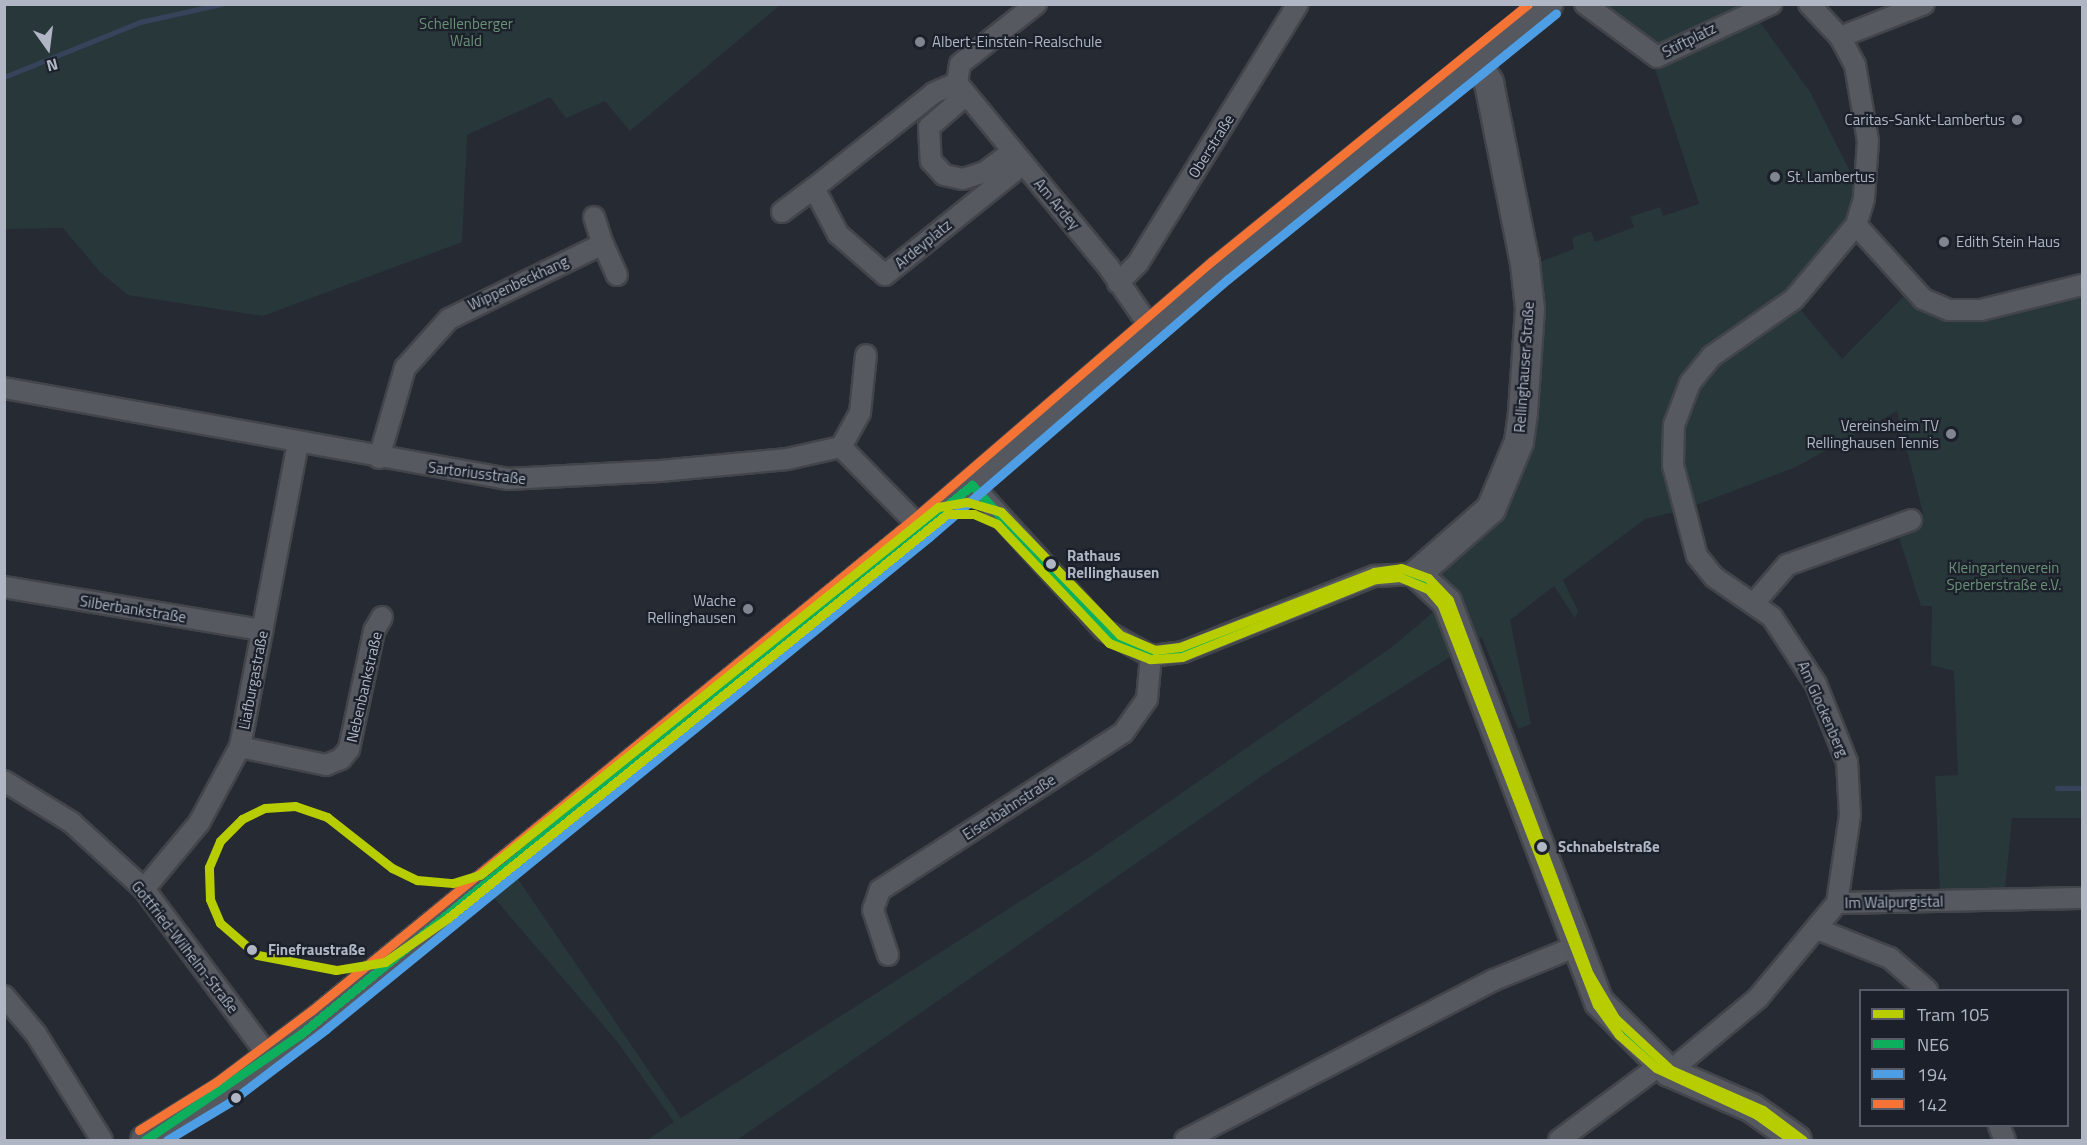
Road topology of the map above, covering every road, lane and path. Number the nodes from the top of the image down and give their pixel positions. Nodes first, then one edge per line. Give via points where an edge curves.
1 (1036, 4) edge
2 (1298, 4) edge
3 (1585, 4) edge
4 (1771, 4) edge
5 (1809, 4) edge
6 (1924, 4) edge
7 (1532, 10) edge
8 (1840, 36) junction
9 (1476, 62) junction
10 (961, 89) junction
11 (1018, 157) junction
12 (814, 188) junction
13 (782, 212) dead end
14 (594, 217) dead end
15 (1856, 225) junction
16 (603, 244) junction
17 (617, 275) dead end
18 (1118, 283) junction
19 (2082, 285) edge
20 (1152, 330) junction
21 (866, 355) dead end
22 (4, 388) edge
23 (298, 444) junction
24 (841, 447) junction
25 (379, 458) junction
26 (972, 485) junction
27 (1911, 520) dead end
28 (921, 528) junction
29 (1417, 574) junction
30 (4, 587) edge
31 (1756, 601) junction
32 (382, 617) dead end
33 (262, 630) junction
34 (1151, 656) junction
35 (240, 747) junction
36 (4, 780) edge
37 (144, 889) junction
38 (2082, 898) edge
39 (1837, 903) junction
40 (1817, 929) junction
41 (1575, 947) junction
42 (888, 955) dead end
43 (1926, 989) edge
44 (4, 996) edge
45 (270, 1058) junction
46 (1665, 1068) junction
47 (102, 1140) edge
48 (145, 1140) edge
49 (1185, 1140) edge
50 (1559, 1140) edge
51 (1797, 1140) edge

1 - 10 street via 960,64
2 - 18 street, Oberstraße via 1138,263
3 - 4 street, Stiftplatz via 1657,57
5 - 8 street
6 - 8 street
7 - 9 main road
8 - 15 street, Am Glockenberg via 1855,65 1868,141 1864,198
9 - 20 main road
9 - 29 main road, Rellinghauser Straße via 1492,93 1525,263 1530,309 1523,413 1519,442 1491,509
10 - 11 street, Am Ardey
10 - 11 street via 929,127 931,160 944,175 963,179
10 - 12 street via 934,93
11 - 12 street, Ardeyplatz via 885,275 838,234
11 - 18 street, Am Ardey
12 - 13 street
14 - 16 street
15 - 19 street via 1923,299 1949,310 1981,310
15 - 31 street, Am Glockenberg via 1794,299 1712,356 1679,406 1673,465 1697,556 1714,577
16 - 17 street
16 - 25 street, Wippenbeckhang via 468,306 425,342 393,395
18 - 20 street, Am Ardey
20 - 26 main road
21 - 24 street via 860,413
22 - 23 street, Sartoriusstraße
23 - 25 street, Sartoriusstraße
23 - 33 street, Liafburgastraße
24 - 25 street, Sartoriusstraße via 787,459 565,480 476,476
24 - 28 street
26 - 28 main road
26 - 34 street via 1104,630
27 - 31 street via 1787,565
28 - 45 main road
29 - 34 street via 1374,576 1183,652
29 - 41 main road via 1447,602
30 - 33 street, Silberbankstraße
31 - 39 street, Am Glockenberg via 1803,660 1847,762 1851,798
32 - 35 street, Nebenbankstraße via 349,749 341,759 326,765
33 - 35 street, Liafburgastraße
34 - 42 street, Eisenbahnstraße via 1148,699 1123,733 880,890 873,910
35 - 37 street, Liafburgastraße via 199,824
36 - 37 street, Gottfried-Wilhelm-Straße via 71,822
37 - 45 street, Gottfried-Wilhelm-Straße
38 - 39 street, Im Walpurgistal
39 - 40 street, Im Walpurgistal
40 - 43 street via 1890,958
40 - 46 street, Im Walpurgistal via 1741,1016
41 - 46 main road via 1599,1002
41 - 49 street via 1494,980
44 - 47 street via 36,1034
45 - 48 main road
46 - 50 street, Im Walpurgistal
46 - 51 main road via 1752,1108

